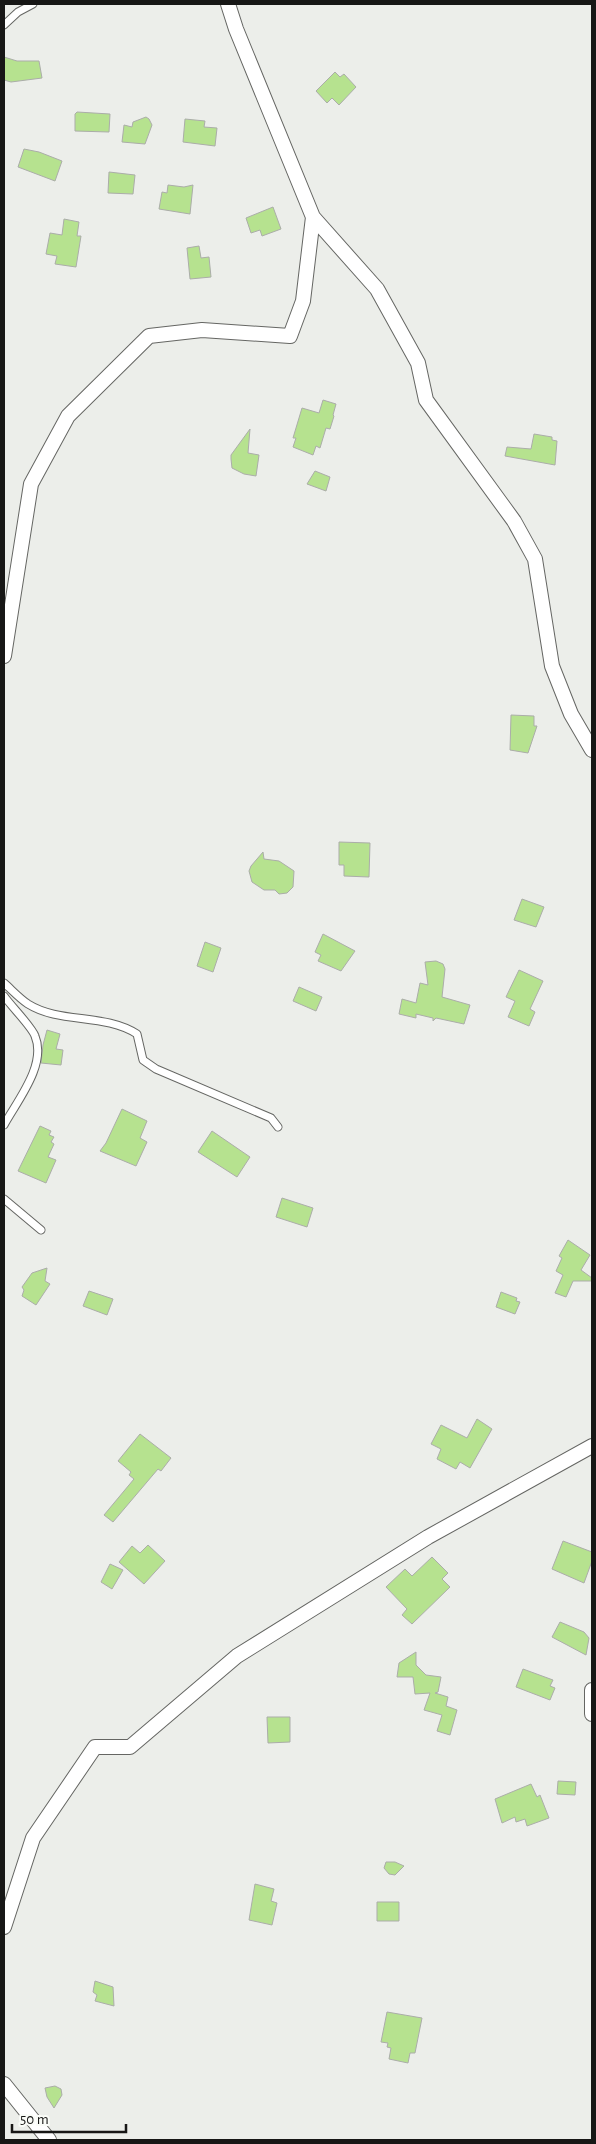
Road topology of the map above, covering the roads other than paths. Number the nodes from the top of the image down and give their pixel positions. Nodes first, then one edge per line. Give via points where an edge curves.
1 (33, 4) edge
2 (228, 4) edge
3 (4, 25) edge
4 (313, 216) junction
5 (4, 656) edge
6 (592, 750) edge
7 (4, 983) edge
8 (4, 996) edge
9 (4, 1125) edge
10 (278, 1127) dead end
11 (4, 1199) edge
12 (41, 1230) dead end
13 (592, 1446) edge
14 (592, 1690) edge
15 (592, 1714) edge
16 (4, 1927) edge
17 (4, 2084) edge
18 (49, 2140) edge

1 - 3 lane
2 - 4 street
4 - 5 street via 303,301 290,336 202,330 149,336 68,416 31,484
4 - 6 street via 377,289 418,363 426,400 514,521 535,560 552,666 571,714
7 - 10 lane via 28,1004 52,1013 128,1028 137,1034 143,1060 156,1069 270,1118
8 - 9 lane via 35,1035 38,1054 32,1073
11 - 12 lane
13 - 16 street via 428,1537 237,1656 130,1747 96,1747 33,1838
14 - 15 street
17 - 18 street

